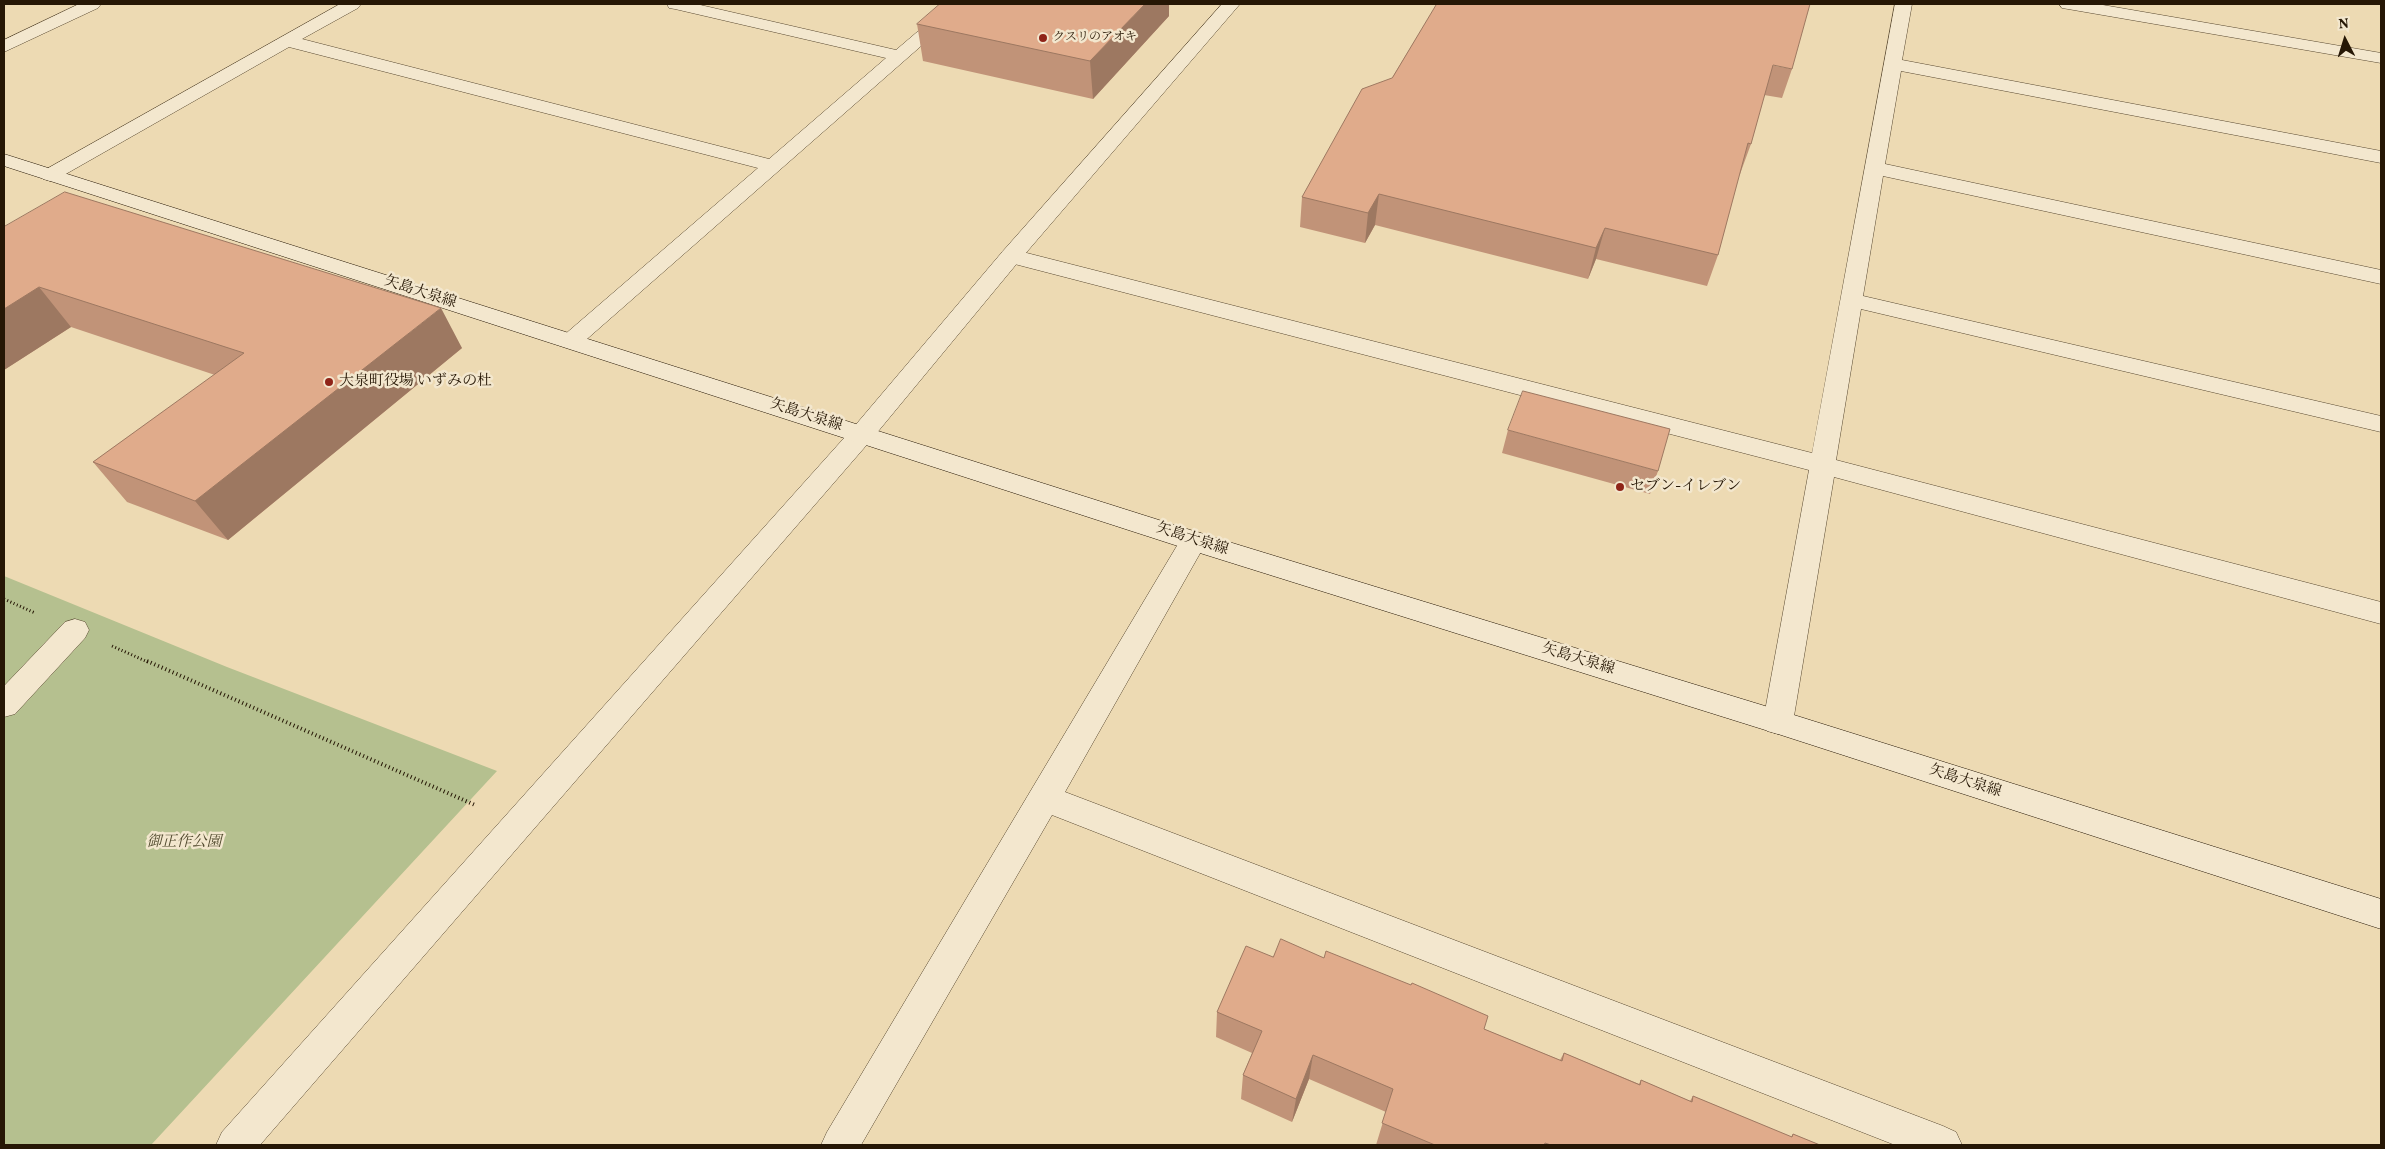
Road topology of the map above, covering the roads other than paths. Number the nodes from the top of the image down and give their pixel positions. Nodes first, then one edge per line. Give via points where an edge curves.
1 (92, 4) edge
2 (352, 4) edge
3 (675, 4) edge
4 (960, 4) edge
5 (1231, 4) edge
6 (1903, 4) edge
7 (2068, 4) edge
8 (287, 41) junction
9 (4, 47) edge
10 (900, 56) junction
11 (2381, 58) edge
12 (1893, 64) junction
13 (2381, 157) edge
14 (4, 160) edge
15 (773, 166) junction
16 (1875, 168) junction
17 (50, 175) junction
18 (1011, 256) junction
19 (2381, 277) edge
20 (1852, 300) junction
21 (571, 341) junction
22 (2381, 424) edge
23 (862, 434) junction
24 (1823, 465) junction
25 (1194, 541) junction
26 (2381, 613) edge
27 (75, 630) road end
28 (4, 705) edge
29 (1778, 722) junction
30 (1045, 798) junction
31 (2381, 914) edge
32 (236, 1145) edge
33 (840, 1145) edge
34 (1943, 1145) edge

1 - 9 street
2 - 8 street
3 - 10 street
4 - 10 street
5 - 18 street
6 - 12 street
7 - 11 street
8 - 15 street
8 - 17 street
10 - 15 street
12 - 13 street
12 - 16 street
14 - 17 street, 矢島大泉線
15 - 21 street
16 - 19 street
16 - 20 street
17 - 21 street, 矢島大泉線
18 - 23 street
18 - 24 street
20 - 22 street
20 - 24 street
21 - 23 street, 矢島大泉線
23 - 25 street, 矢島大泉線
23 - 32 street
24 - 26 street
24 - 29 street
25 - 29 street, 矢島大泉線
25 - 30 street
27 - 28 street
29 - 31 street, 矢島大泉線
30 - 33 street
30 - 34 street

